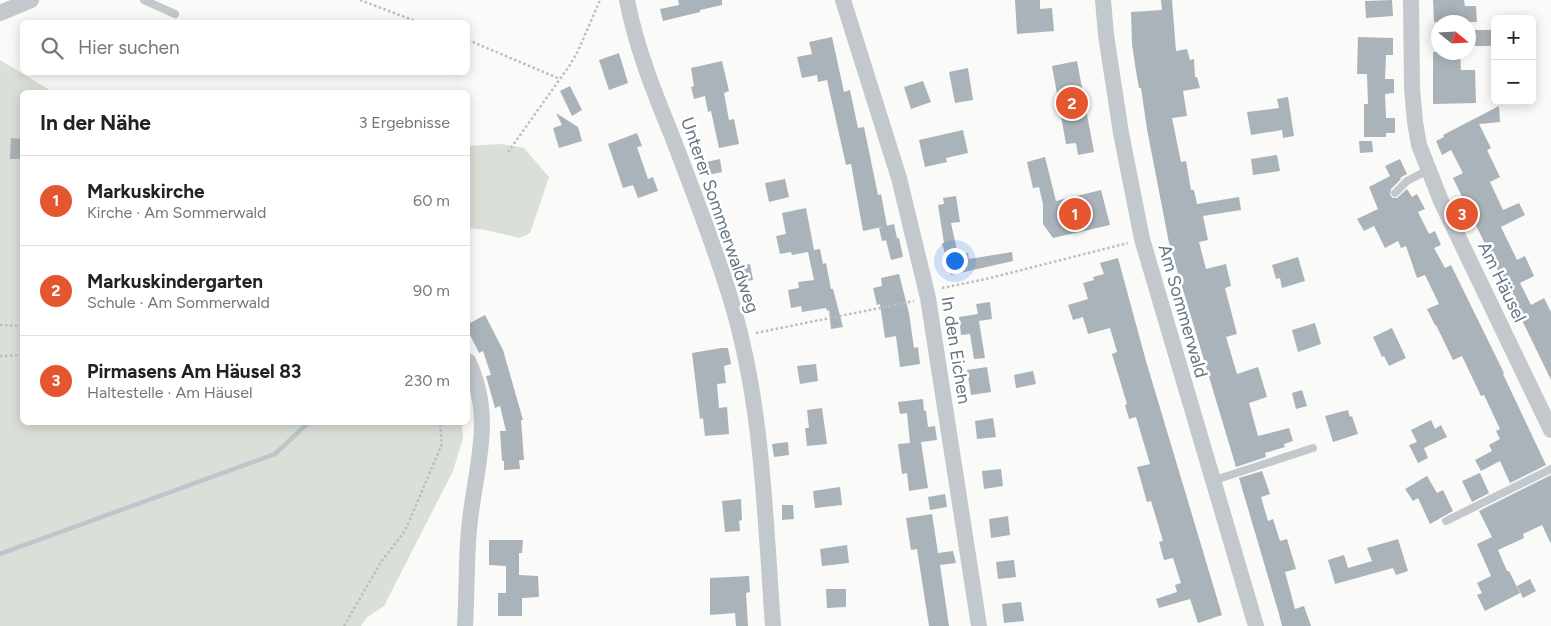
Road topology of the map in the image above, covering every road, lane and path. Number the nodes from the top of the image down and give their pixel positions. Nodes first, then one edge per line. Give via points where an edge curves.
1 (31, 0) edge
2 (144, 0) edge
3 (360, 0) edge
4 (600, 0) edge
5 (627, 0) edge
6 (842, 0) edge
7 (1103, 0) edge
8 (1412, 0) edge
9 (0, 13) edge
10 (175, 14) dead end
11 (413, 20) edge
12 (470, 41) edge
13 (560, 79) junction
14 (508, 152) dead end
15 (1428, 170) junction
16 (1395, 193) dead end
17 (1142, 239) junction
18 (927, 294) junction
19 (0, 325) edge
20 (20, 326) edge
21 (762, 331) dead end
22 (20, 355) edge
23 (0, 356) edge
24 (470, 366) edge
25 (440, 425) edge
26 (1551, 430) edge
27 (1313, 448) dead end
28 (1551, 469) edge
29 (1212, 481) junction
30 (1446, 521) dead end
31 (344, 626) edge
32 (466, 626) edge
33 (773, 626) edge
34 (979, 626) edge
35 (1256, 626) edge

1 - 9 street
2 - 10 lane
3 - 11 path
4 - 13 path via 578,51
5 - 33 street, Unterer Sommerwaldweg via 647,72 710,234 741,336 762,479
6 - 18 street, In den Eichen via 899,178
7 - 17 street, Am Sommerwald via 1121,133
8 - 15 street, Am Häusel via 1415,122
12 - 13 path
13 - 14 path
15 - 16 lane via 1407,181
15 - 26 street, Am Häusel
17 - 18 path
17 - 29 street, Am Sommerwald
18 - 21 path
18 - 34 street, In den Eichen
19 - 20 path
22 - 23 path
24 - 32 street via 482,409 483,434 469,528
25 - 31 path via 442,444 405,531 381,562
27 - 29 lane
28 - 30 lane
29 - 35 street, Am Sommerwald

